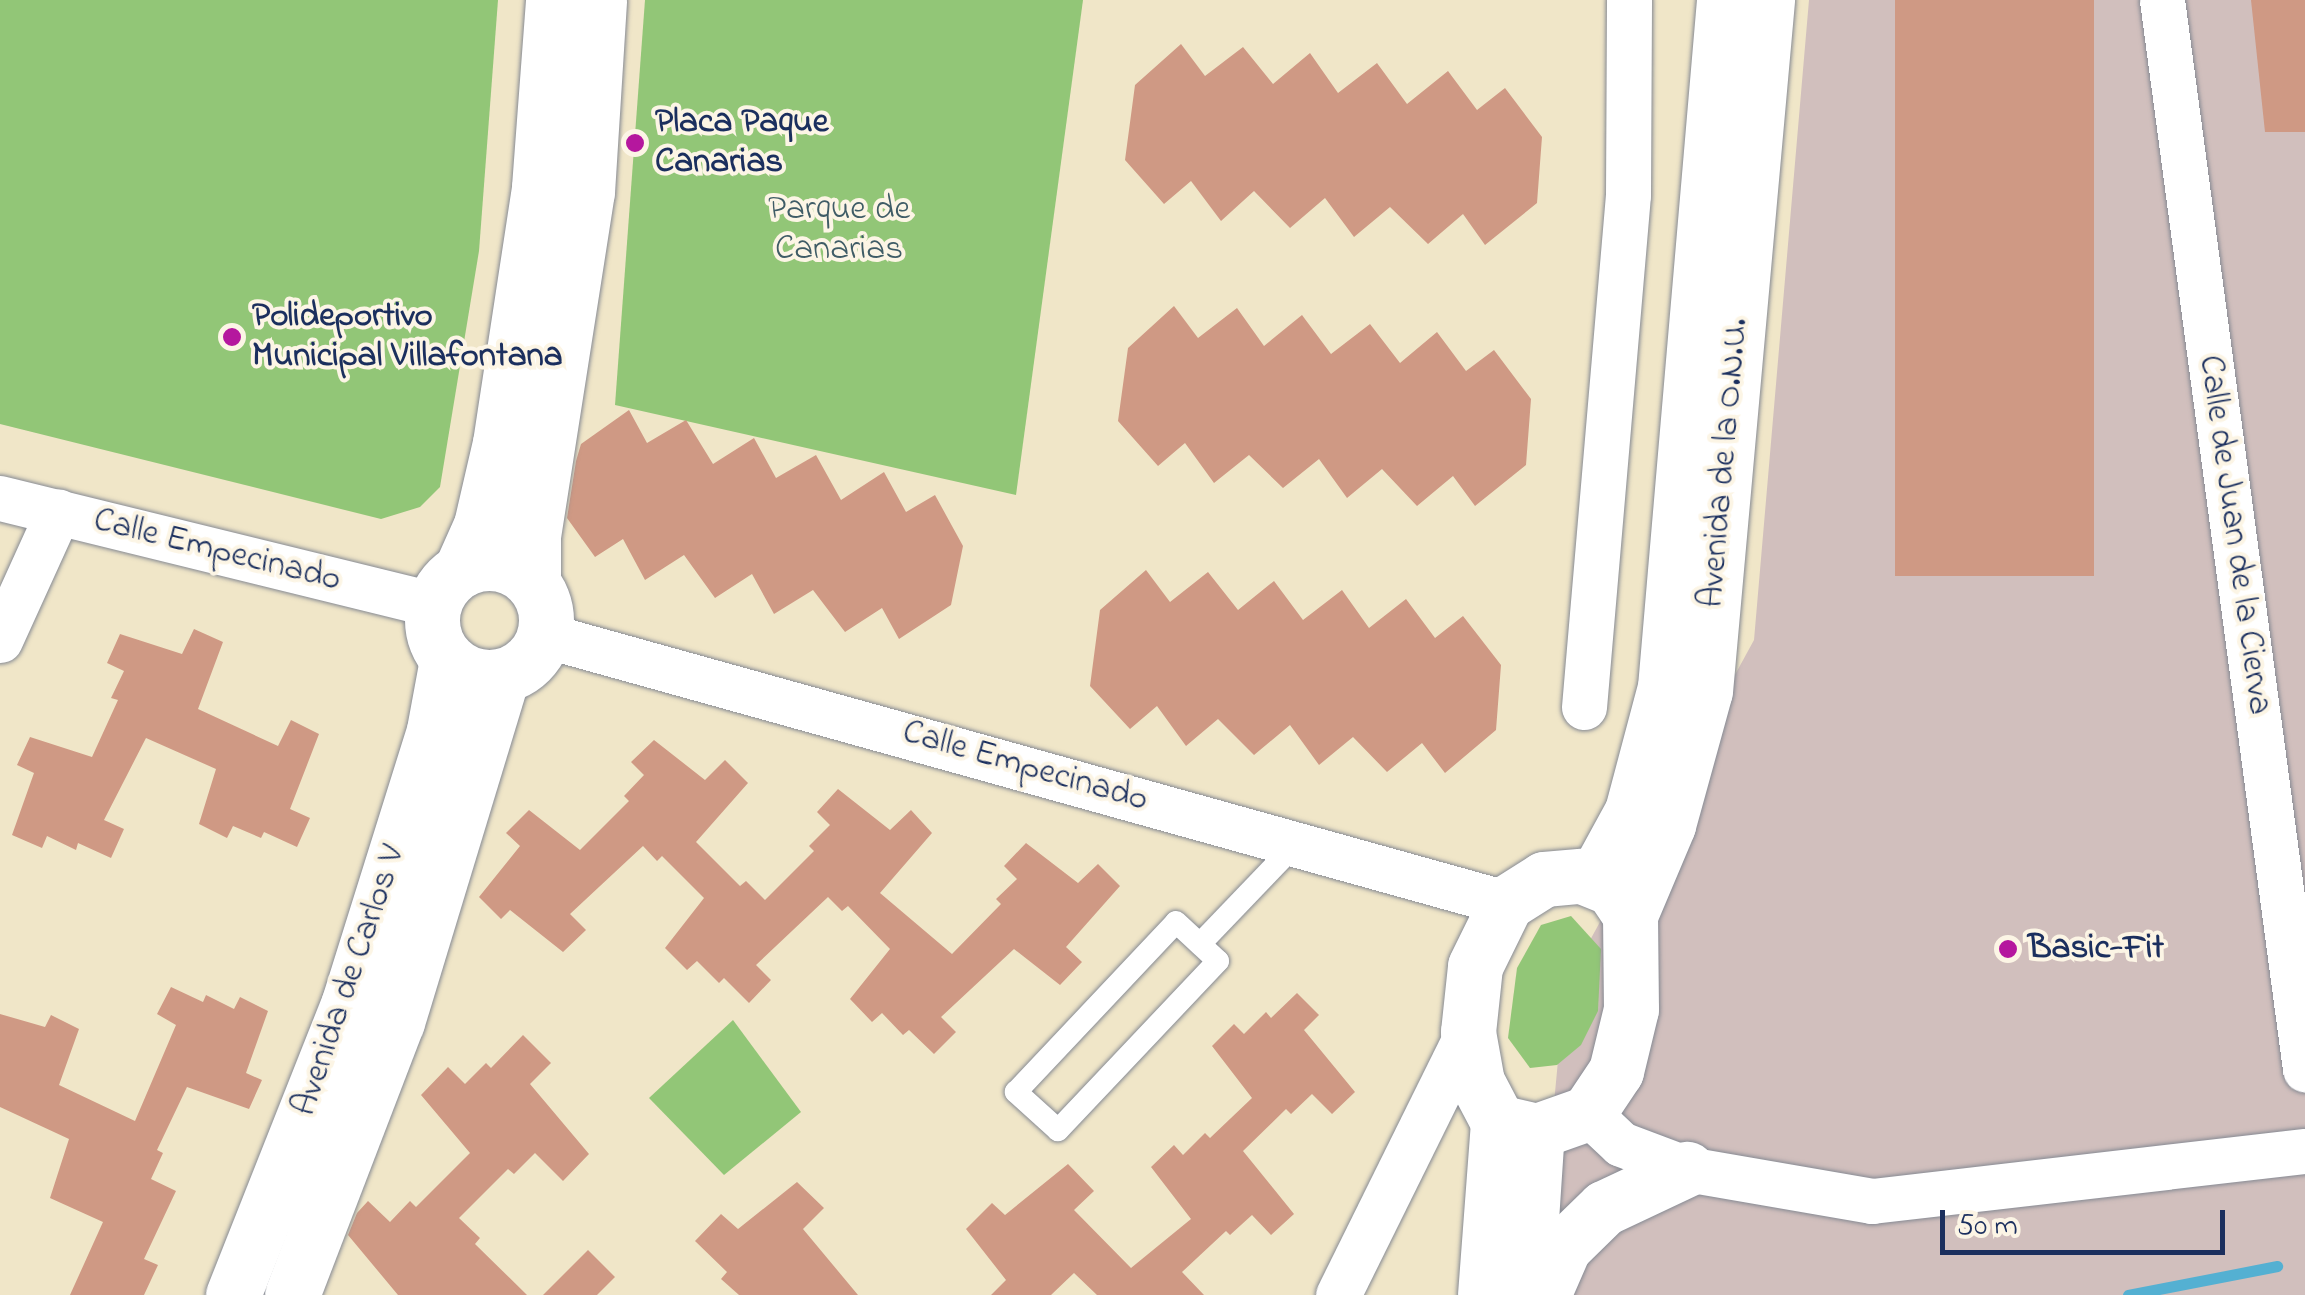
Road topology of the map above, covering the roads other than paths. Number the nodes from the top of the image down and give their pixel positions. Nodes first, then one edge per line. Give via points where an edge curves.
1 (553, 0) edge
2 (599, 0) edge
3 (1629, 0) edge
4 (1724, 0) edge
5 (1768, 0) edge
6 (2162, 0) edge
7 (0, 498) edge
8 (58, 512) junction
9 (533, 580) junction
10 (447, 587) junction
11 (544, 635) junction
12 (0, 640) edge
13 (447, 660) junction
14 (502, 676) junction
15 (1584, 707) dead end
16 (1296, 844) junction
17 (1613, 897) junction
18 (1506, 903) junction
19 (1200, 944) junction
20 (1468, 1032) junction
21 (2305, 1069) edge
22 (1588, 1113) junction
23 (1518, 1126) junction
24 (2305, 1150) edge
25 (1687, 1169) junction
26 (233, 1295) edge
27 (292, 1295) edge
28 (1338, 1295) edge
29 (1486, 1295) edge
30 (1526, 1295) edge
31 (1543, 1295) edge

1 - 10 street via 539,187 500,443 481,525
2 - 9 street via 587,192 533,536
3 - 15 street via 1628,195
4 - 17 street, Avenida de la O.N.U. via 1665,687
5 - 17 street, Avenida de la O.N.U. via 1704,690 1668,825
6 - 21 street, Calle de Juan de la Cierva
7 - 8 street, Calle Empecinado
8 - 10 street, Calle Empecinado
8 - 12 street
9 - 10 street via 486,563
9 - 11 street via 546,614
10 - 13 street via 432,630
11 - 14 street via 533,658
11 - 16 street, Calle Empecinado
13 - 14 street via 472,676
13 - 26 street, Avenida de Carlos V via 434,730 348,1005
14 - 27 street, Avenida de Carlos V via 397,1022
16 - 18 street, Calle Empecinado
16 - 19 lane
17 - 18 street via 1544,879
17 - 22 street via 1631,1010 1616,1071
18 - 20 street via 1476,966
19 - 19 lane via 1176,922 1016,1092 1058,1130 1218,961
20 - 23 street via 1477,1082
20 - 28 street
22 - 23 street
22 - 25 street via 1621,1144
23 - 29 street
23 - 30 street
24 - 25 street via 1872,1202
25 - 31 street via 1604,1208 1564,1247

